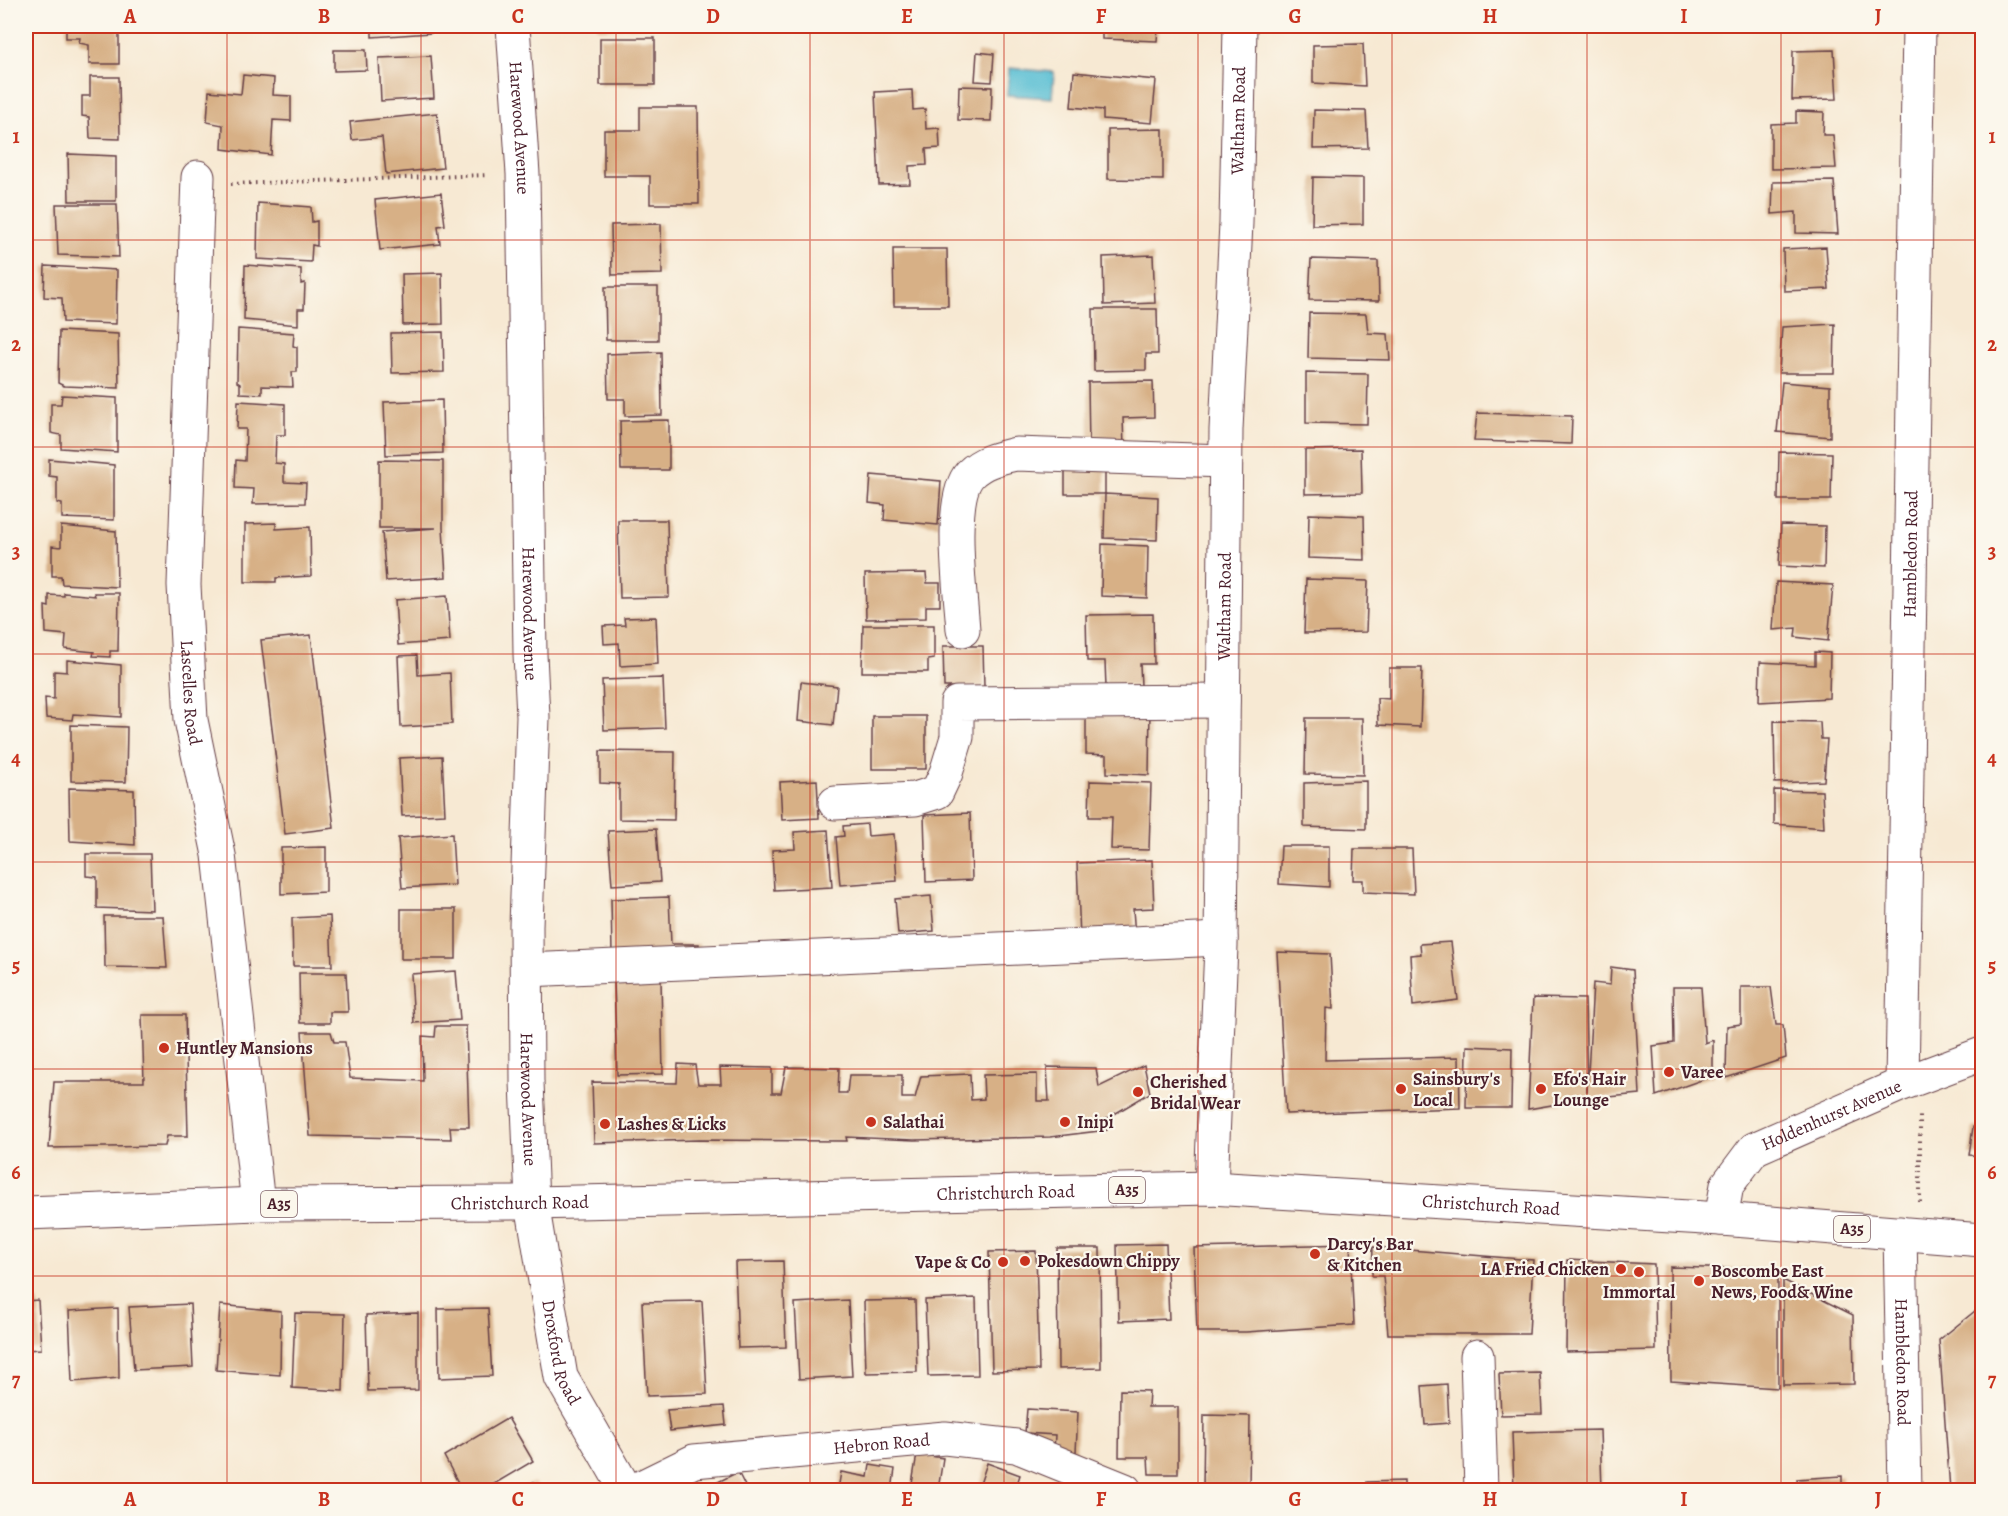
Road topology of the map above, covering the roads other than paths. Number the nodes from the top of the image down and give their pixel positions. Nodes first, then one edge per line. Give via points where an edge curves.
1 (513, 26) edge
2 (1240, 26) edge
3 (1919, 26) edge
4 (198, 177) road end
5 (1225, 461) junction
6 (963, 630) dead end
7 (1222, 701) junction
8 (835, 803) dead end
9 (1221, 939) junction
10 (527, 970) junction
11 (1983, 1054) edge
12 (1911, 1081) junction
13 (1211, 1188) junction
14 (532, 1203) junction
15 (258, 1204) junction
16 (26, 1213) edge
17 (1722, 1219) junction
18 (1910, 1234) junction
19 (1983, 1240) edge
20 (1477, 1356) dead end
21 (626, 1491) edge
22 (635, 1491) edge
23 (1125, 1491) edge
24 (1481, 1491) edge
25 (1905, 1491) edge

1 - 10 street, Harewood Avenue via 523,174 533,717
2 - 5 street, Waltham Road
3 - 12 street, Hambledon Road
4 - 15 street, Lascelles Road via 184,585 191,720 219,855
5 - 6 street via 1016,454 985,462 969,476 961,494 957,526
5 - 7 street, Waltham Road
7 - 8 street via 957,703 957,737 937,792 915,798
7 - 9 street, Waltham Road
9 - 10 street
9 - 13 street, Waltham Road
10 - 14 street, Harewood Avenue
11 - 12 street, Holdenhurst Avenue
12 - 17 street, Holdenhurst Avenue via 1754,1149 1727,1185
13 - 14 street, Christchurch Road / A35
13 - 17 street, Christchurch Road / A35
14 - 15 street, Christchurch Road / A35
14 - 21 street, Droxford Road via 561,1377
15 - 16 street, Christchurch Road / A35
17 - 18 street, Christchurch Road / A35
18 - 19 street, Christchurch Road / A35
18 - 25 street, Hambledon Road
20 - 24 street
22 - 23 street, Hebron Road via 694,1461 945,1438 1016,1446

